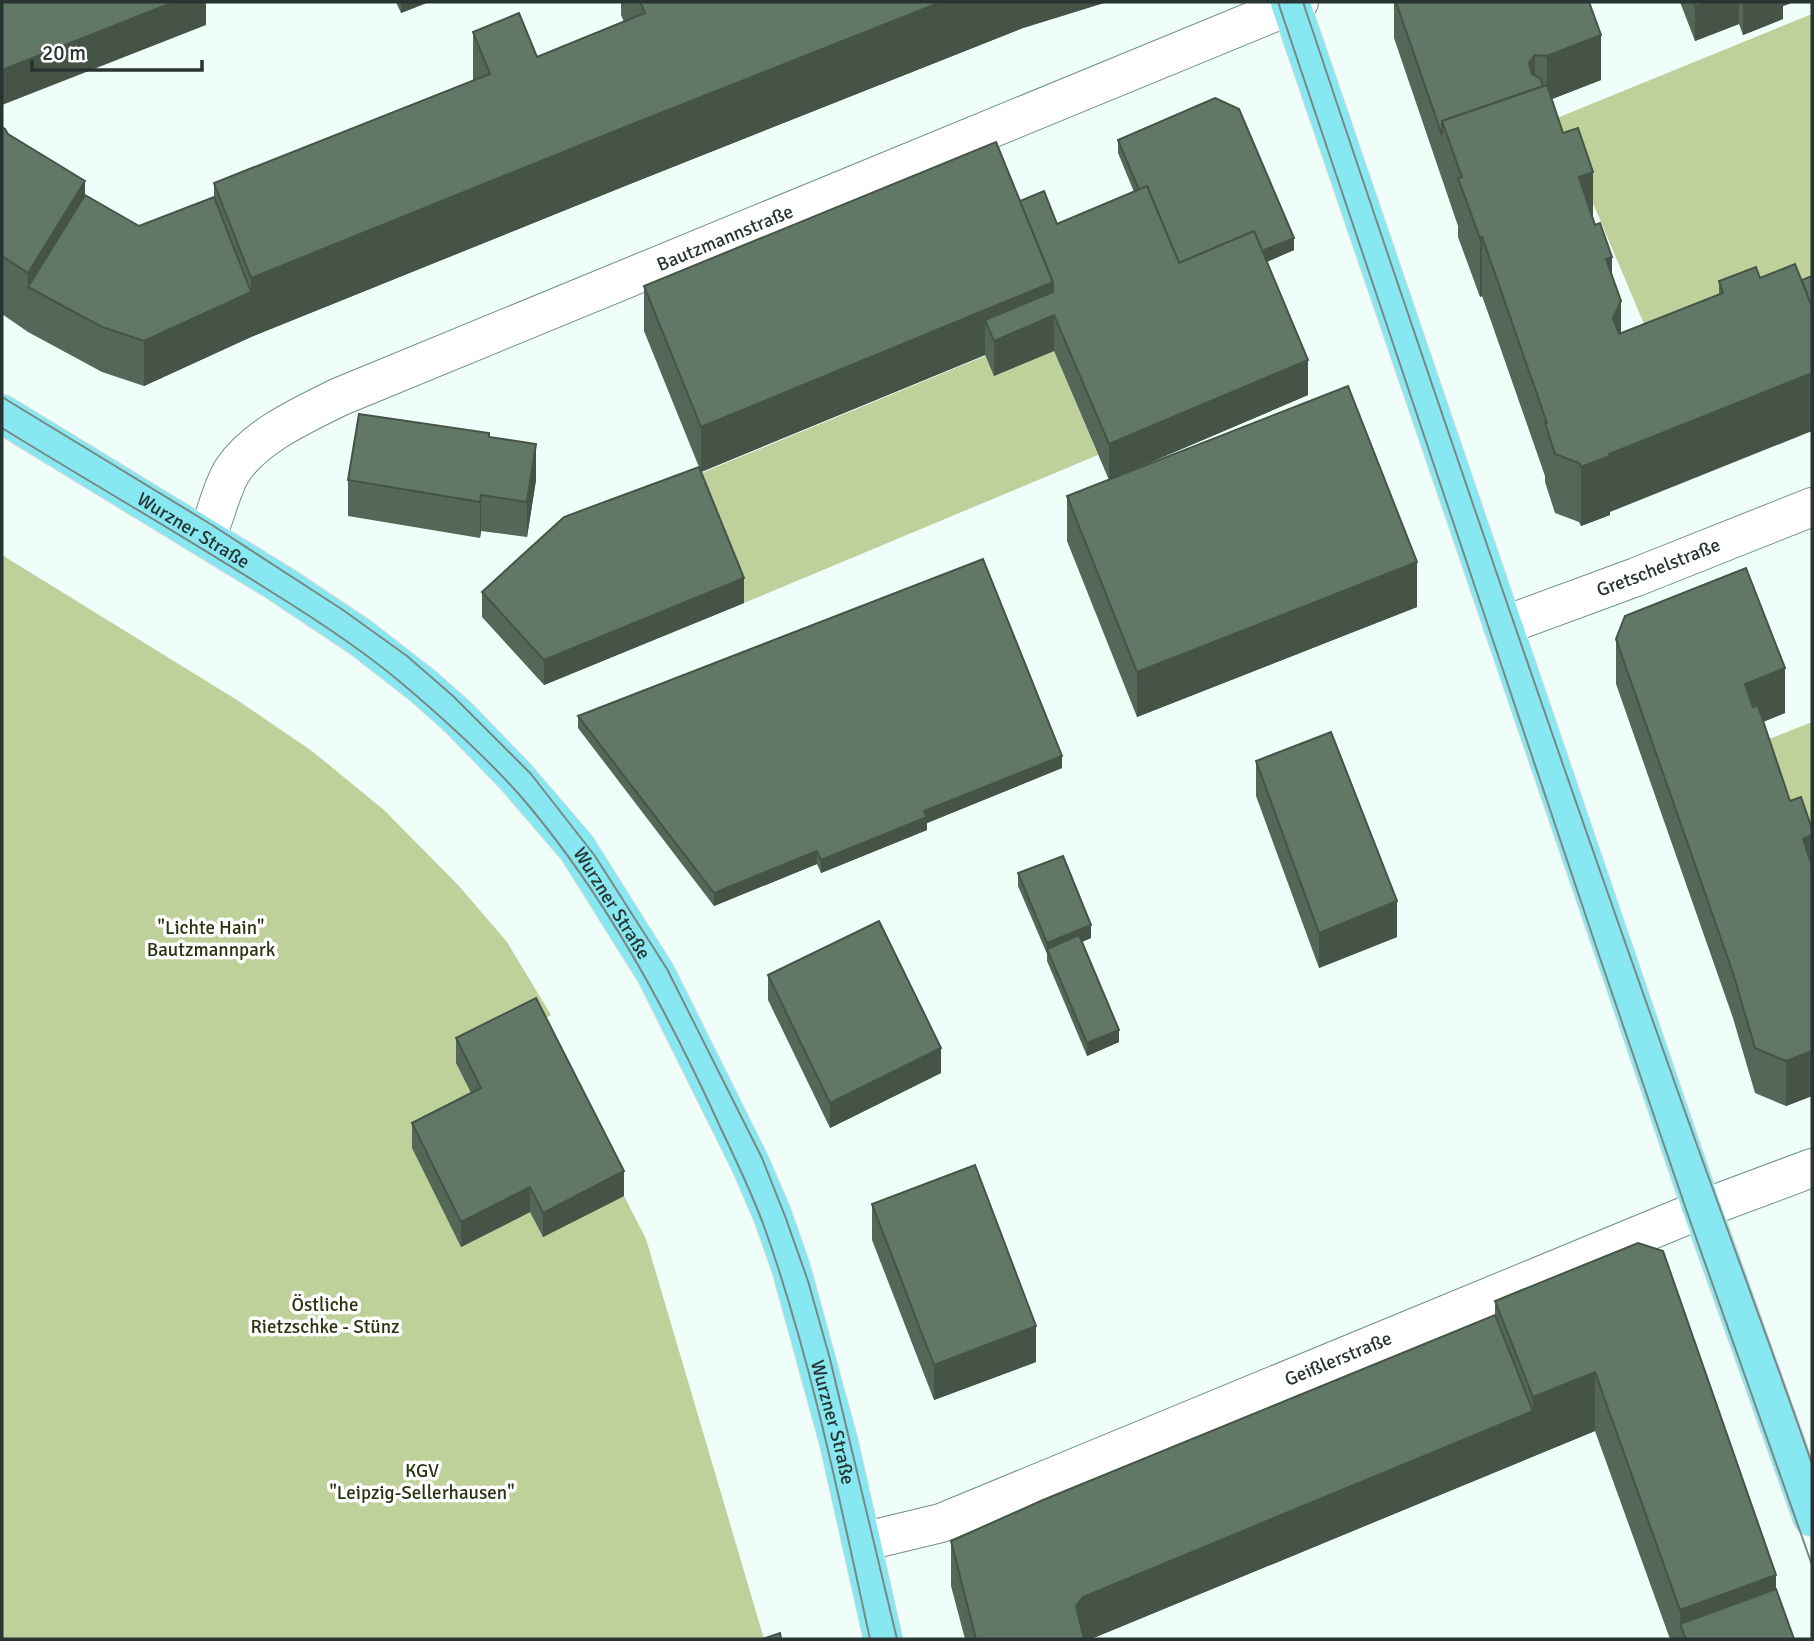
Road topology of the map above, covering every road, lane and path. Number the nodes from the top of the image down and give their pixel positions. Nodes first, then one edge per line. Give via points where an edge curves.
1 (1293, 3) edge
2 (2, 414) edge
3 (1812, 507) edge
4 (206, 537) junction
5 (1503, 626) junction
6 (1812, 1168) edge
7 (1703, 1209) junction
8 (1812, 1517) edge
9 (862, 1542) junction
10 (883, 1639) edge

1 - 4 street, Bautzmannstraße via 652,285 339,397 288,422 231,473
1 - 5 main road
2 - 4 main road, Wurzner Straße
3 - 5 street, Gretschelstraße
4 - 9 main road, Wurzner Straße via 319,608 423,686 516,777 577,848 656,974 772,1214 802,1307
5 - 7 main road
6 - 7 street, Geißlerstraße
7 - 8 main road
7 - 9 street, Geißlerstraße via 941,1523
9 - 10 main road, Wurzner Straße

